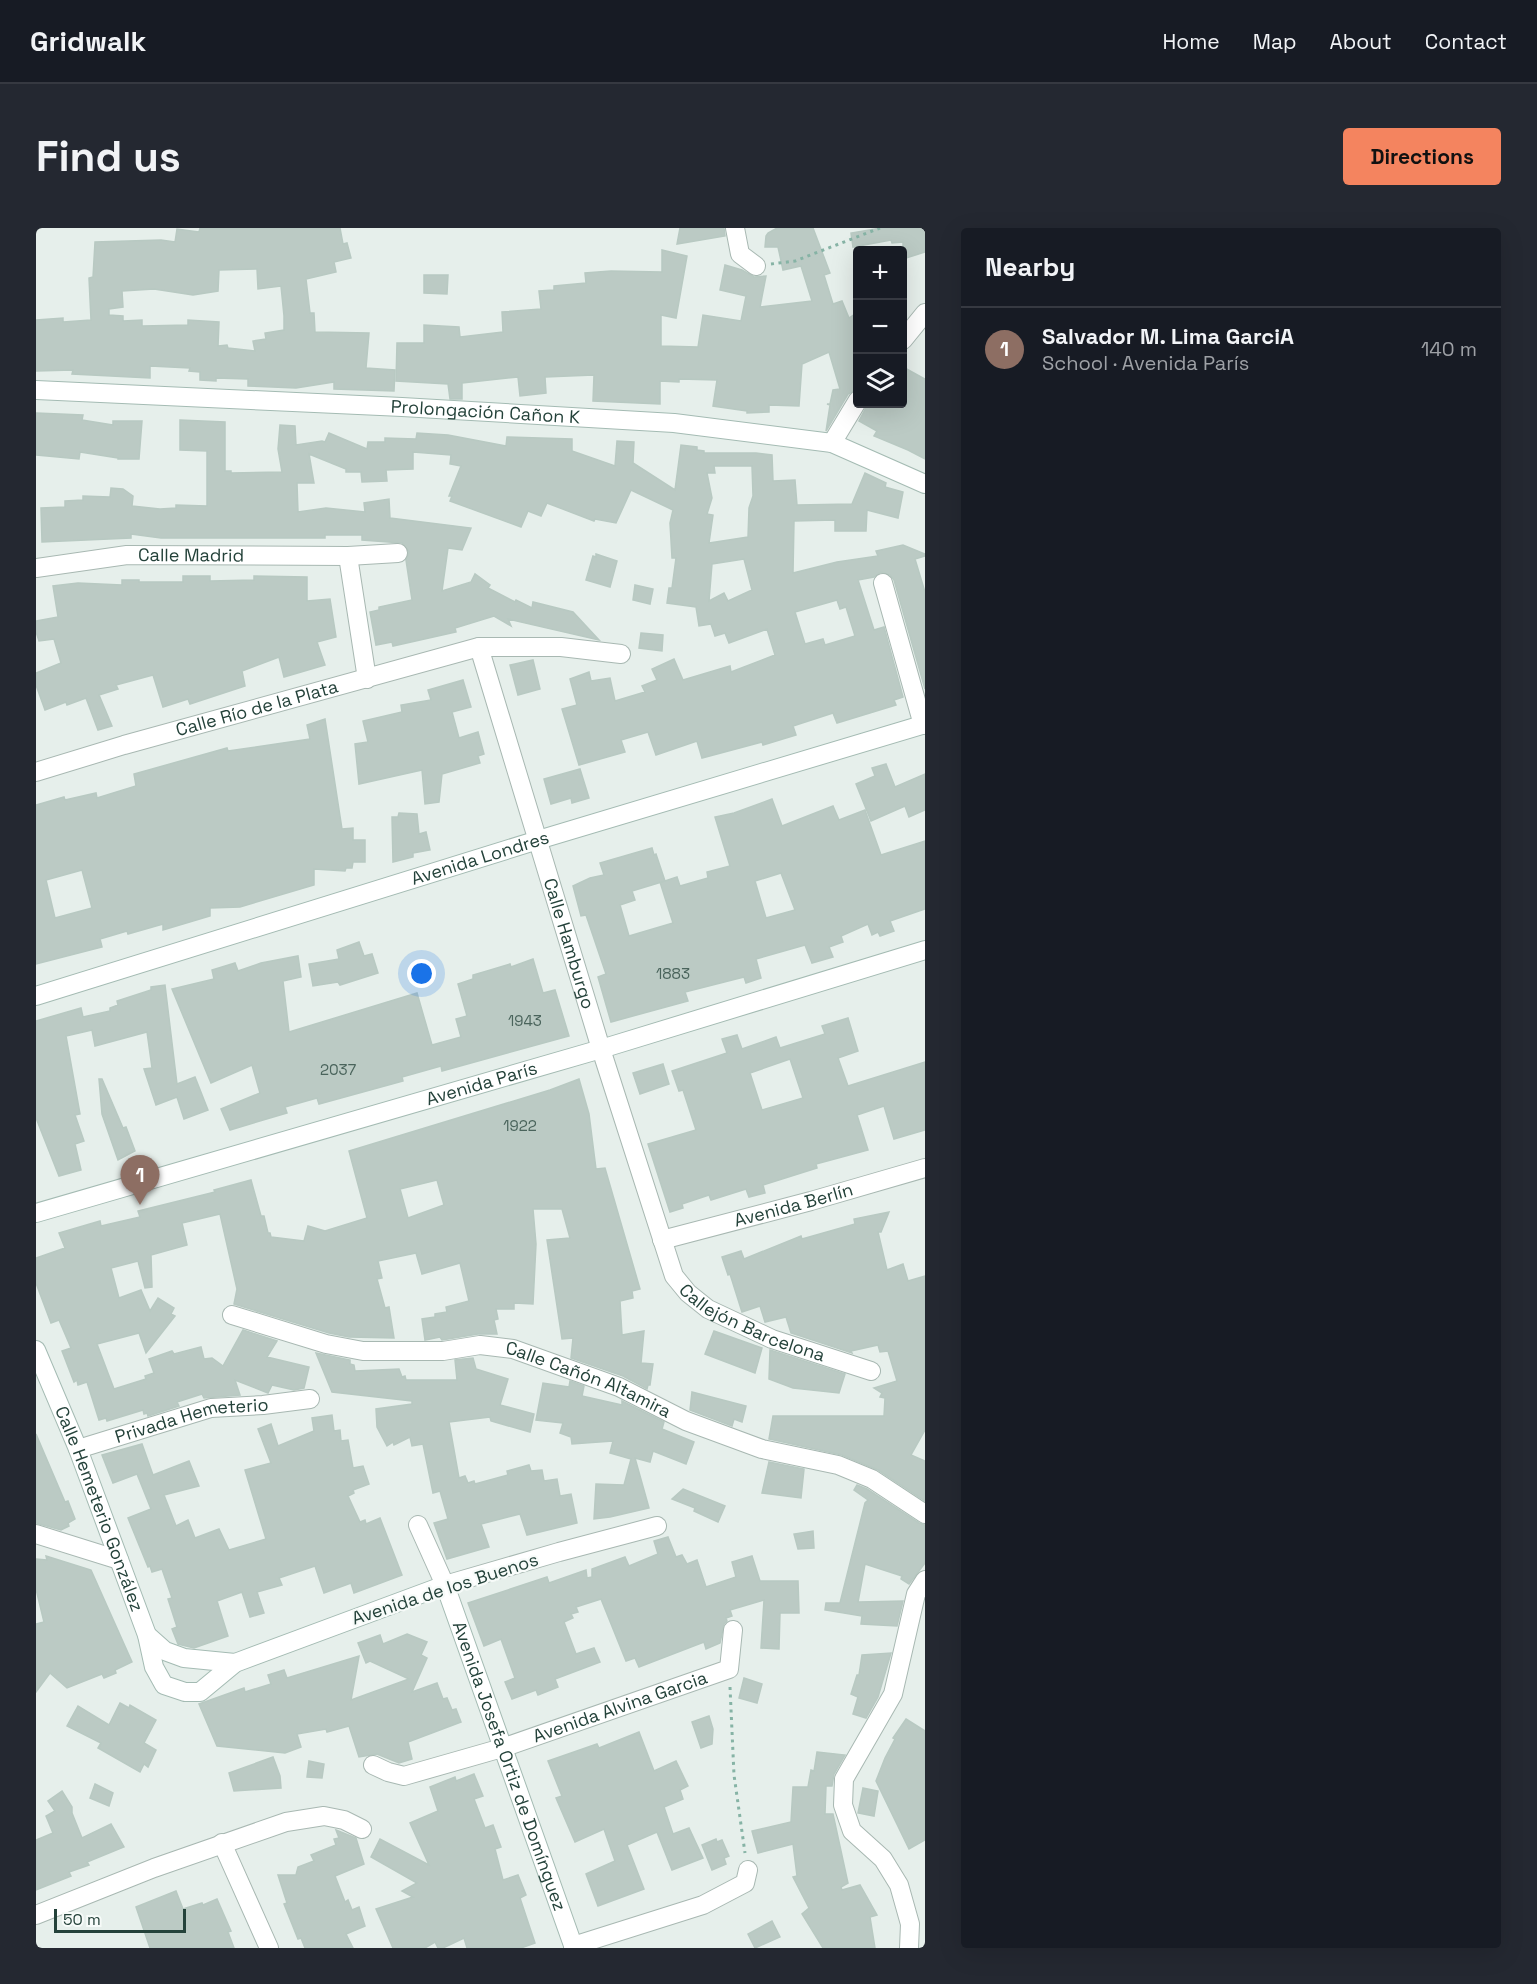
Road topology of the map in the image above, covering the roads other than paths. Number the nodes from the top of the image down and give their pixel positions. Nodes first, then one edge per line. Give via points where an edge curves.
1 (735, 228) edge
2 (756, 266) road end
3 (925, 313) edge
4 (907, 335) edge
5 (36, 390) edge
6 (853, 408) edge
7 (832, 443) junction
8 (925, 484) edge
9 (398, 554) dead end
10 (348, 556) junction
11 (36, 568) edge
12 (883, 583) dead end
13 (479, 647) junction
14 (621, 654) dead end
15 (367, 679) junction
16 (924, 724) edge
17 (36, 772) edge
18 (538, 840) junction
19 (925, 950) edge
20 (36, 996) edge
21 (602, 1049) junction
22 (925, 1168) edge
23 (36, 1213) edge
24 (662, 1240) junction
25 (232, 1315) dead end
26 (36, 1350) edge
27 (871, 1371) dead end
28 (310, 1399) dead end
29 (78, 1449) junction
30 (925, 1514) edge
31 (418, 1525) dead end
32 (657, 1526) dead end
33 (36, 1534) edge
34 (119, 1560) junction
35 (925, 1580) edge
36 (445, 1585) junction
37 (733, 1630) dead end
38 (147, 1635) junction
39 (236, 1663) junction
40 (502, 1748) junction
41 (373, 1765) dead end
42 (362, 1829) dead end
43 (222, 1843) junction
44 (748, 1870) road end
45 (36, 1915) edge
46 (574, 1947) edge
47 (269, 1948) edge
48 (909, 1948) edge

1 - 2 street via 740,254
3 - 4 street
5 - 7 street, Prolongación Cañon K via 674,423
6 - 7 street
7 - 8 street, Prolongación Cañon K
9 - 10 street, Calle Madrid
10 - 11 street, Calle Madrid via 127,555
10 - 15 street
12 - 16 street
13 - 14 street, Calle Río de la Plata via 561,647
13 - 15 street, Calle Río de la Plata
13 - 18 street, Calle Hamburgo
15 - 17 street, Calle Río de la Plata
16 - 18 street, Avenida Londres
18 - 20 street, Avenida Londres
18 - 21 street, Calle Hamburgo
19 - 21 street, Avenida París
21 - 23 street, Avenida París
21 - 24 street, Calle Hamburgo
22 - 24 street, Avenida Berlín
24 - 27 street, Callejón Barcelona via 674,1276 708,1309 772,1339
25 - 30 street, Calle Cañón Altamira via 326,1344 363,1351 443,1351 480,1345 513,1349 619,1387 686,1421 762,1449 838,1464 872,1479
26 - 29 street, Calle Hemeterio González
28 - 29 street, Privada Hemeterio via 211,1408
29 - 34 street, Calle Hemeterio González
31 - 36 street, Avenida Josefa Ortiz de Domínguez
32 - 36 street, Avenida de los Buenos
33 - 34 street
34 - 38 street, Calle Hemeterio González
35 - 48 street via 916,1594 893,1694 844,1779 843,1805 852,1830 883,1859 899,1885 910,1924
36 - 39 street, Avenida de los Buenos
36 - 40 street, Avenida Josefa Ortiz de Domínguez
37 - 40 street, Avenida Alvina Garcia via 729,1669
38 - 39 street, Avenida de los Buenos via 165,1651 184,1658
38 - 39 street, Avenida de los Buenos via 154,1667 164,1685 185,1692 200,1692
40 - 41 street, Avenida Alvina Garcia via 404,1776
40 - 46 street, Avenida Josefa Ortiz de Domínguez
42 - 43 street via 345,1820 324,1816 286,1822
43 - 45 street
43 - 47 street
44 - 46 street via 745,1883 703,1905

